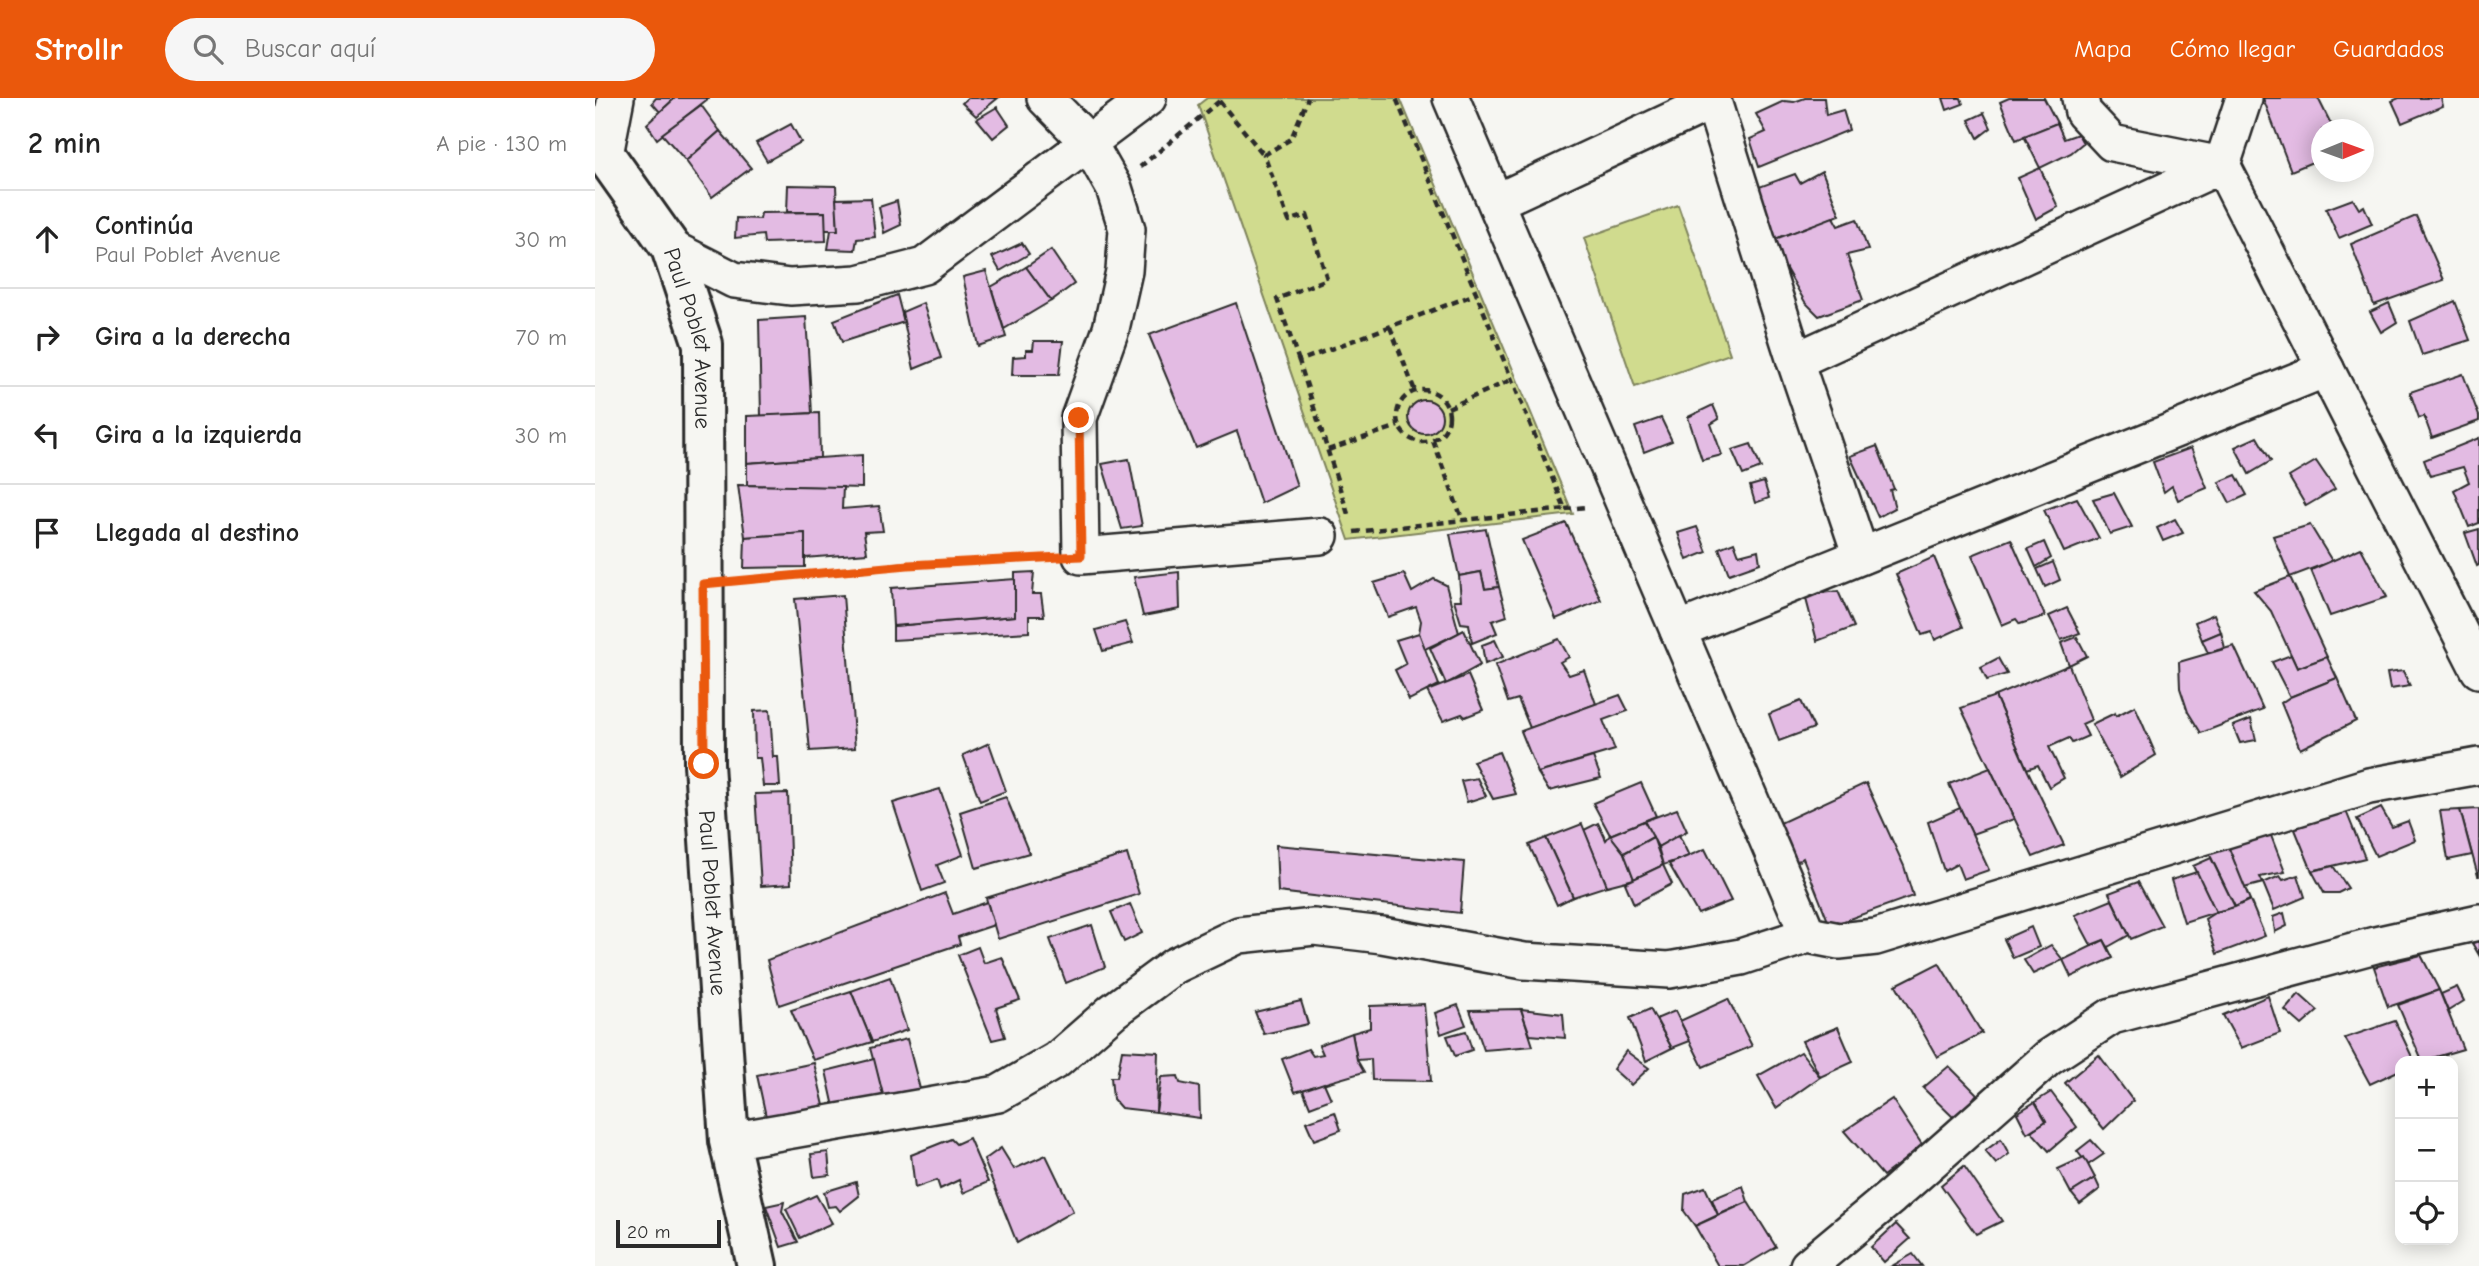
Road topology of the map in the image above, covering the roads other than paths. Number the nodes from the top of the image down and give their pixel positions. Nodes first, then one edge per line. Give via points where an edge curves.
1 (615, 98) edge
2 (1045, 98) edge
3 (1147, 98) edge
4 (1451, 98) edge
5 (2080, 98) edge
6 (2243, 98) edge
7 (1713, 100) edge
8 (1089, 142) junction
9 (600, 152) edge
10 (2222, 165) junction
11 (1496, 202) junction
12 (671, 248) junction
13 (1795, 361) junction
14 (2326, 369) junction
15 (1320, 536) dead end
16 (1861, 556) junction
17 (1678, 630) junction
18 (2479, 670) edge
19 (2479, 766) edge
20 (2479, 922) edge
21 (1808, 935) junction
22 (729, 1141) junction
23 (757, 1266) edge
24 (1808, 1266) edge

1 - 9 street
2 - 8 street
3 - 8 street
4 - 11 street
5 - 10 street via 2083,112 2112,143
6 - 10 street
7 - 11 street
7 - 13 street
8 - 12 street via 924,266 858,283 790,288 734,280
8 - 15 street via 1114,188 1127,229 1124,271 1111,329 1079,418 1081,556
9 - 12 main road, Paul Poblet Avenue
10 - 13 street
10 - 14 street
11 - 17 street
12 - 22 main road, Paul Poblet Avenue via 703,344 704,764
13 - 16 street
14 - 16 street
14 - 18 street
16 - 17 street
17 - 21 street
19 - 21 street via 2369,786 1876,937 1839,941
20 - 24 street via 2375,945 2112,1016 2048,1058
21 - 22 street via 1741,957 1669,970 1524,961 1314,927 1239,935 1174,966 1057,1060 998,1094
22 - 23 main road, Paul Poblet Avenue

